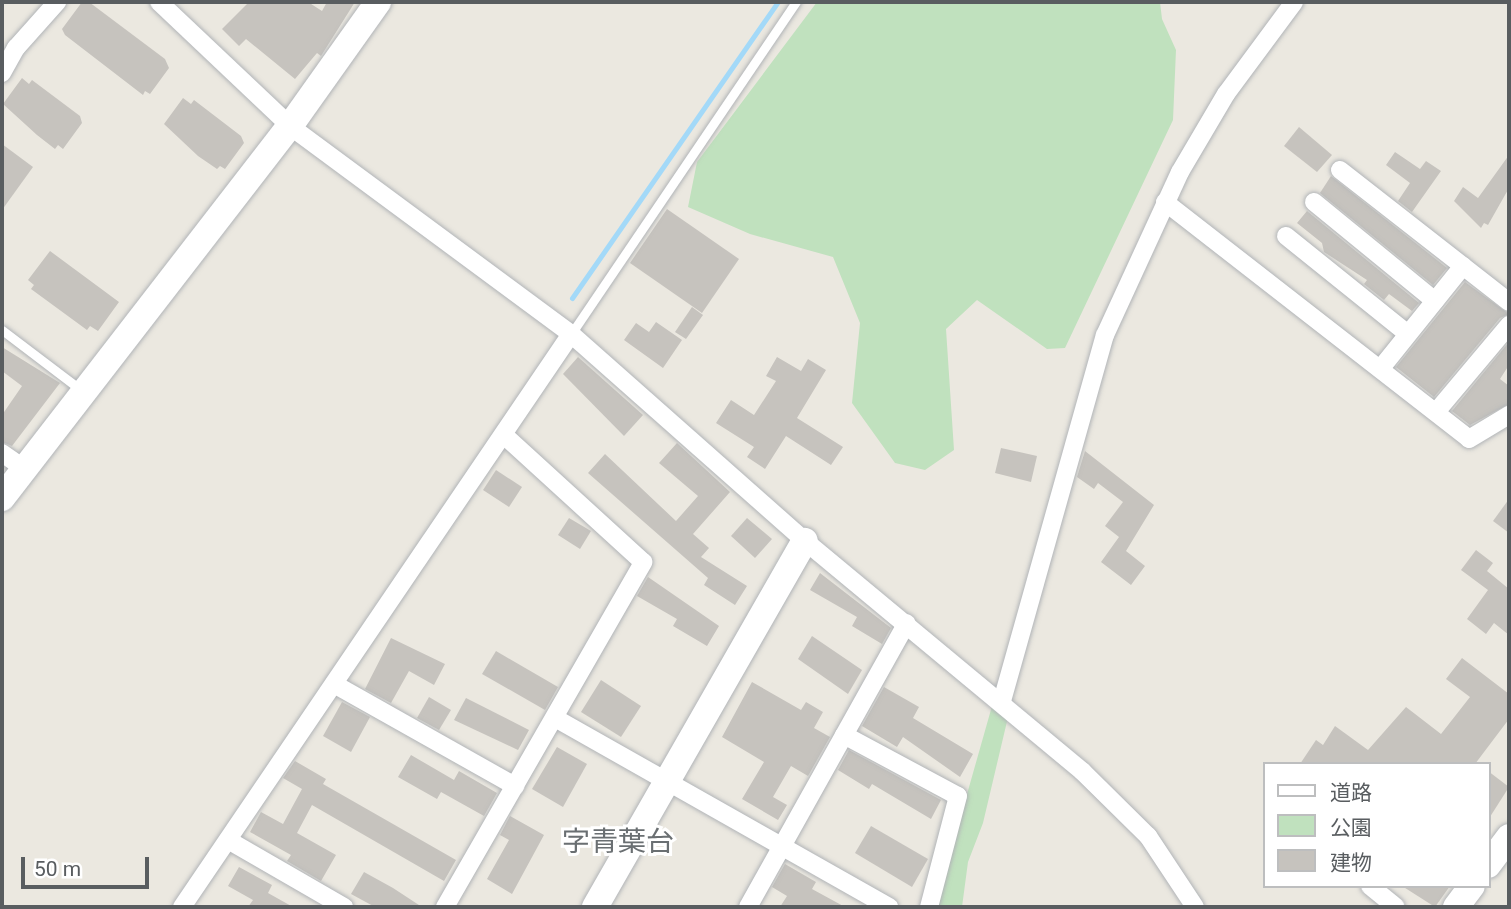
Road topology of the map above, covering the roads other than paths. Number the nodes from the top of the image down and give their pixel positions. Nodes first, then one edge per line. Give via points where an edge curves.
1 (57, 2) edge
2 (159, 2) edge
3 (378, 2) edge
4 (796, 2) edge
5 (1294, 2) edge
6 (2, 73) edge
7 (290, 126) junction
8 (1340, 170) dead end
9 (1165, 202) junction
10 (1314, 202) dead end
11 (1286, 236) dead end
12 (1463, 266) junction
13 (1435, 301) junction
14 (1509, 302) edge
15 (1509, 325) edge
16 (2, 330) edge
17 (570, 334) junction
18 (1408, 334) junction
19 (1381, 368) junction
20 (82, 391) junction
21 (1436, 412) junction
22 (1509, 415) edge
23 (503, 435) junction
24 (12, 460) edge
25 (2, 498) edge
26 (805, 541) junction
27 (907, 623) junction
28 (334, 684) junction
29 (1002, 701) junction
30 (555, 718) junction
31 (844, 735) junction
32 (667, 782) junction
33 (515, 786) junction
34 (1509, 837) edge
35 (228, 840) junction
36 (783, 848) junction
37 (1490, 862) edge
38 (1372, 888) edge
39 (1470, 888) edge
40 (182, 907) edge
41 (344, 907) edge
42 (445, 907) edge
43 (594, 907) edge
44 (748, 907) edge
45 (889, 907) edge
46 (929, 907) edge
47 (1195, 907) edge
48 (1396, 907) edge
49 (1456, 907) edge

1 - 6 street via 16,48
2 - 7 street
3 - 7 street
4 - 17 lane
5 - 9 street via 1226,94
7 - 17 street
7 - 20 street
8 - 12 street
9 - 19 street
9 - 29 street via 1105,335
10 - 13 street
11 - 18 street
12 - 13 street
12 - 14 street
13 - 18 street
15 - 21 street
16 - 20 lane
17 - 23 street
17 - 26 street
18 - 19 street
19 - 21 street
20 - 24 street
21 - 22 street via 1469,439
23 - 28 street
23 - 30 street via 643,562
24 - 25 street
26 - 27 street
26 - 32 street
27 - 29 street
27 - 31 street
28 - 33 street
28 - 35 street
29 - 47 street via 1083,771 1148,836
30 - 32 street
30 - 33 street
31 - 36 street
31 - 46 street via 958,796
32 - 36 street
32 - 43 street
33 - 42 street
34 - 37 street
35 - 40 street
35 - 41 street
36 - 44 street
36 - 45 street
38 - 48 street
39 - 49 street

